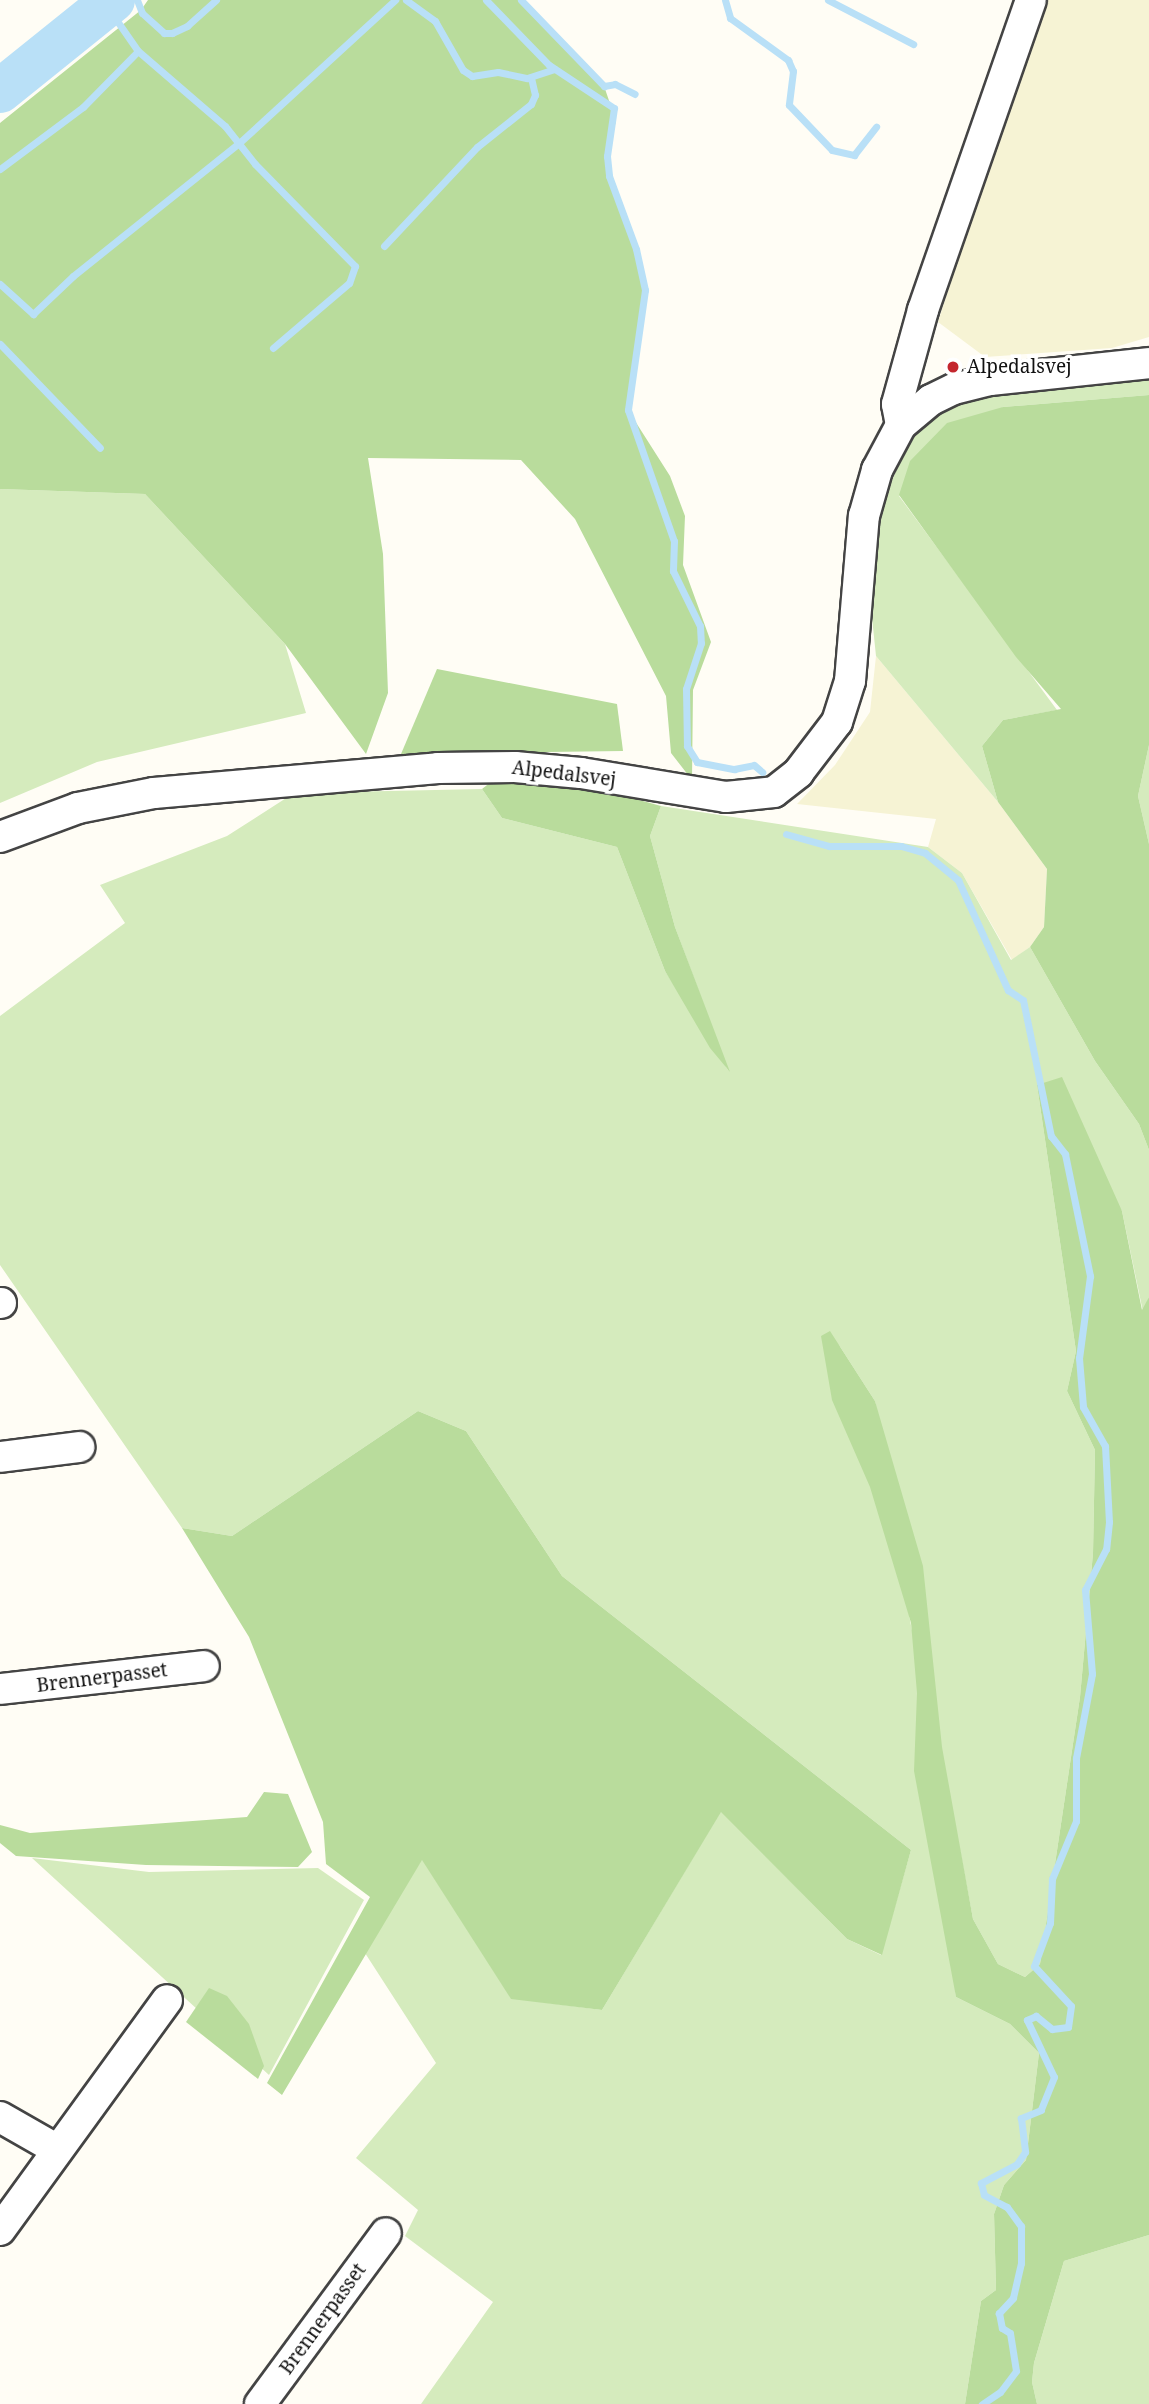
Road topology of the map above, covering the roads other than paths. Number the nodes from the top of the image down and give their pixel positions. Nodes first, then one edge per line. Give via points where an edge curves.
1 (1031, 0) edge
2 (1149, 363) edge
3 (901, 425) junction
4 (0, 836) edge
5 (79, 1447) dead end
6 (0, 1457) edge
7 (204, 1666) dead end
8 (0, 1689) edge
9 (167, 2000) dead end
10 (0, 2117) edge
11 (56, 2149) junction
12 (0, 2230) edge
13 (386, 2233) dead end
14 (260, 2404) edge

1 - 3 street, Alpedalsvej via 923,310 897,404
2 - 3 street, Alpedalsvej via 991,380 931,400
3 - 4 street, Alpedalsvej via 877,470 864,516 850,681 837,722 798,773 774,792 726,797 581,773 515,767 438,768 154,793 78,808
5 - 6 street
7 - 8 street, Brennerpasset
9 - 11 street
10 - 11 street
11 - 12 street
13 - 14 street, Brennerpasset

